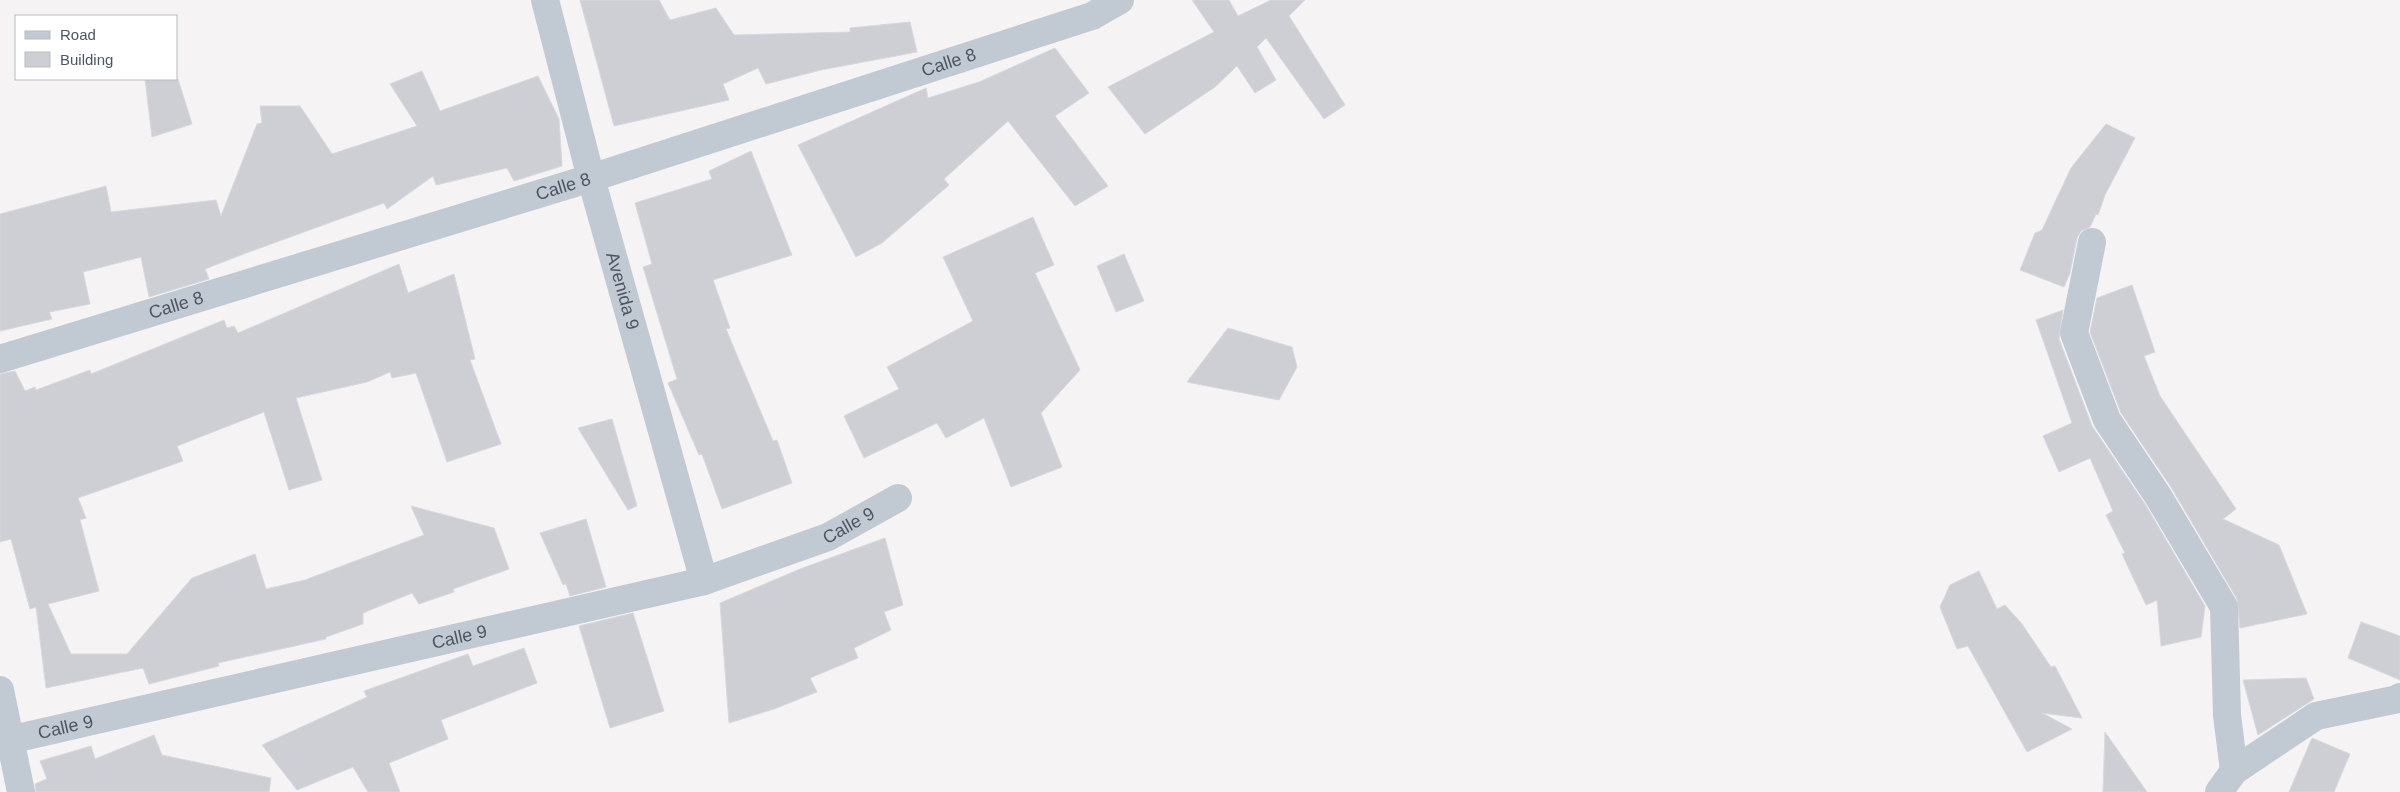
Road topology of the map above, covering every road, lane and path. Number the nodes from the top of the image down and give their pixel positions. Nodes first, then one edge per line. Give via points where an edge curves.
1 (545, 0) edge
2 (1120, 0) edge
3 (591, 178) junction
4 (2092, 242) dead end
5 (0, 358) edge
6 (898, 498) dead end
7 (704, 581) junction
8 (0, 690) edge
9 (2399, 699) edge
10 (9, 740) junction
11 (2227, 781) edge
12 (21, 792) edge

1 - 3 street, Avenida 9
2 - 3 street, Calle 8 via 1092,16
3 - 5 street, Calle 8
3 - 7 street, Avenida 9
4 - 11 street via 2074,332 2107,420 2158,496 2224,607
6 - 7 street, Calle 9 via 828,537
7 - 10 street, Calle 9
8 - 10 street
9 - 11 street via 2316,716
10 - 12 street

